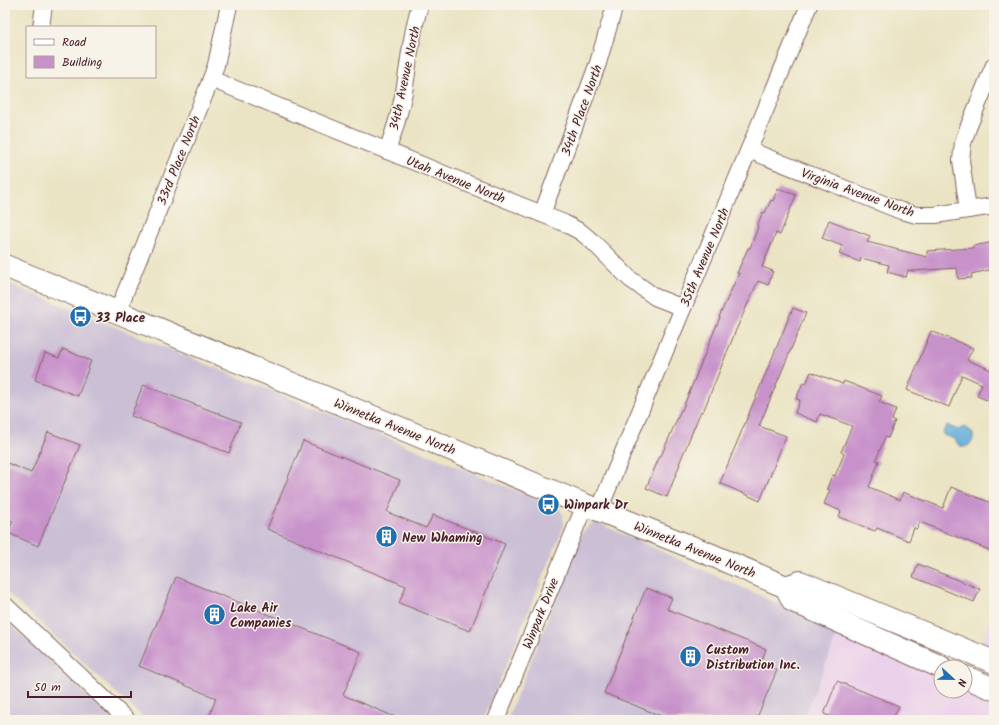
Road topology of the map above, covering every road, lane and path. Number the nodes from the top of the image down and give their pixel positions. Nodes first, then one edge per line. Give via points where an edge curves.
1 (44, 5) edge
2 (229, 5) edge
3 (420, 5) edge
4 (615, 5) edge
5 (809, 5) edge
6 (41, 26) edge
7 (994, 65) edge
8 (211, 79) junction
9 (749, 150) junction
10 (387, 151) junction
11 (994, 206) edge
12 (968, 210) junction
13 (542, 214) junction
14 (5, 266) edge
15 (683, 308) junction
16 (117, 312) junction
17 (592, 508) junction
18 (786, 587) junction
19 (5, 605) edge
20 (994, 662) edge
21 (933, 663) edge
22 (973, 680) edge
23 (994, 689) edge
24 (127, 720) edge
25 (496, 720) edge

1 - 6 street
2 - 8 street, 33rd Place North
3 - 10 street, 34th Avenue North via 404,92
4 - 13 street, 34th Place North via 598,64
5 - 9 street, 35th Avenue North
7 - 12 street via 963,143 961,160
8 - 10 street, Utah Avenue North
8 - 16 street, 33rd Place North
9 - 12 street, Virginia Avenue North via 901,211 917,215 935,215
9 - 15 street, 35th Avenue North
10 - 13 street, Utah Avenue North
11 - 12 street, Virginia Avenue North
13 - 15 street, Utah Avenue North via 581,232 630,279 655,297
14 - 16 main road, Winnetka Avenue North
15 - 17 street, 35th Avenue North
16 - 17 main road, Winnetka Avenue North
17 - 18 main road, Winnetka Avenue North
17 - 25 street, Winpark Drive
18 - 20 main road via 800,582
18 - 21 main road via 793,601
19 - 24 street
22 - 23 main road

